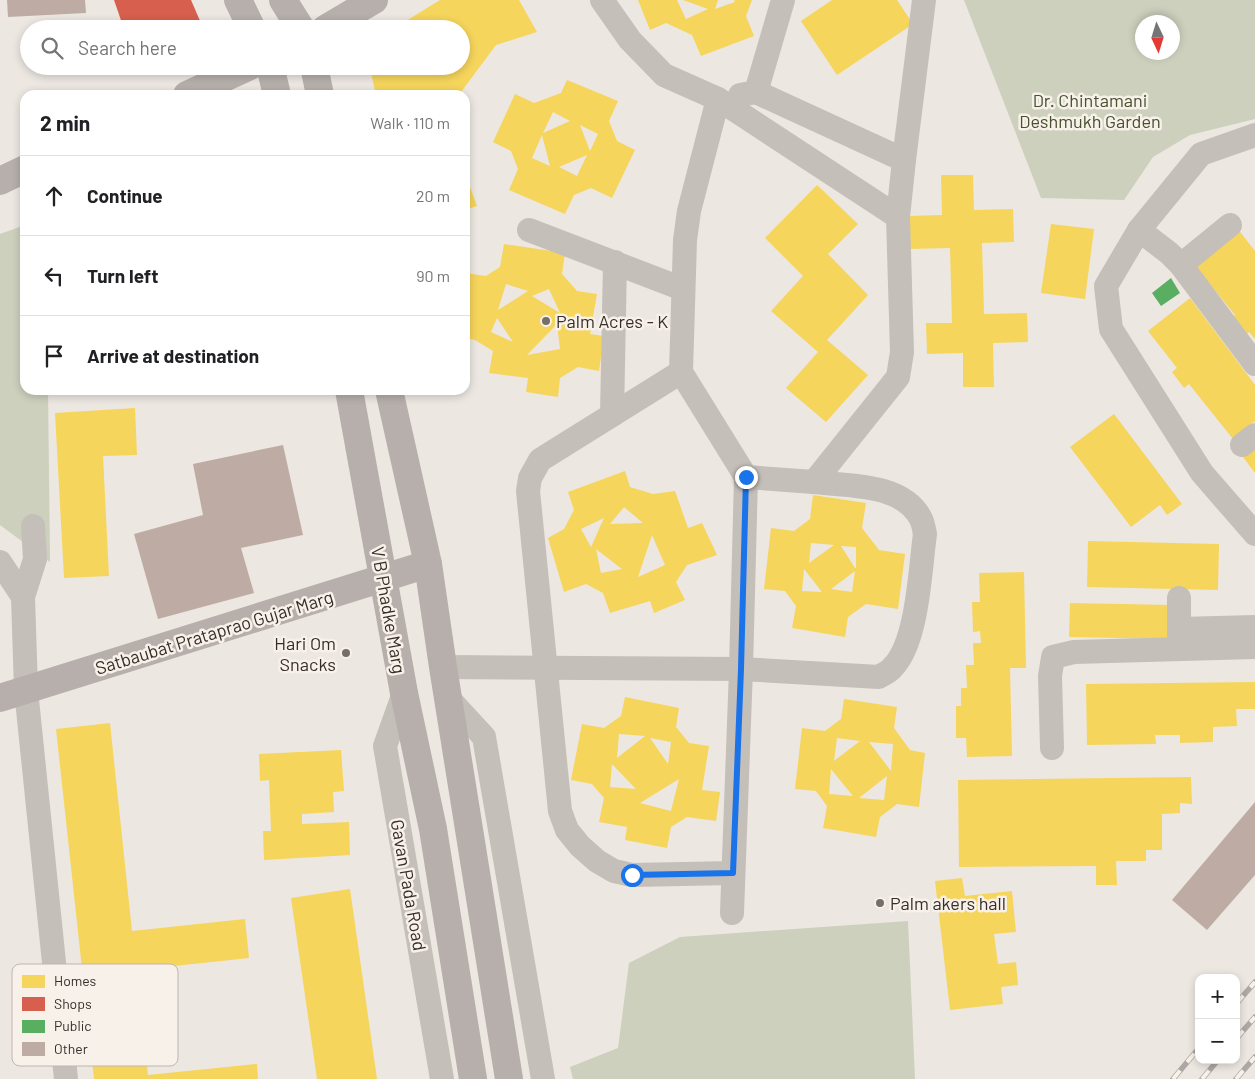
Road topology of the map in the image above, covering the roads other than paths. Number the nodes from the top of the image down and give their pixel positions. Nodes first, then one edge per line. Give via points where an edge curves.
1 (238, 0) edge
2 (283, 0) edge
3 (374, 0) edge
4 (602, 0) edge
5 (783, 0) edge
6 (924, 0) edge
7 (248, 20) edge
8 (295, 20) edge
9 (340, 20) edge
10 (230, 75) edge
11 (272, 75) edge
12 (316, 75) edge
13 (198, 90) edge
14 (276, 90) edge
15 (319, 90) edge
16 (756, 92) junction
17 (718, 99) junction
18 (1255, 135) edge
19 (904, 160) junction
20 (20, 171) edge
21 (0, 181) edge
22 (898, 217) junction
23 (1230, 225) dead end
24 (529, 230) dead end
25 (1140, 230) junction
26 (615, 262) junction
27 (1181, 265) junction
28 (683, 290) junction
29 (1255, 364) edge
30 (681, 372) junction
31 (350, 395) edge
32 (390, 395) edge
33 (612, 416) junction
34 (746, 477) junction
35 (814, 482) junction
36 (33, 526) dead end
37 (1255, 534) edge
38 (0, 562) edge
39 (428, 564) junction
40 (384, 579) junction
41 (22, 597) junction
42 (1180, 598) dead end
43 (1255, 627) edge
44 (1179, 639) junction
45 (1255, 647) edge
46 (443, 667) junction
47 (547, 668) junction
48 (741, 669) junction
49 (26, 690) junction
50 (404, 693) junction
51 (0, 698) edge
52 (448, 698) junction
53 (1052, 748) dead end
54 (733, 873) junction
55 (732, 912) dead end
56 (54, 964) edge
57 (65, 1066) edge
58 (66, 1079) edge
59 (442, 1079) edge
60 (473, 1079) edge
61 (508, 1079) edge
62 (543, 1079) edge

1 - 7 main road
2 - 8 main road
3 - 9 main road
4 - 17 street via 630,40 664,75
5 - 16 street
6 - 19 street
10 - 13 main road
11 - 14 main road
12 - 15 main road
16 - 17 street
16 - 19 street
17 - 22 street
17 - 28 street via 689,211 684,240
18 - 25 street via 1201,154
19 - 22 street
20 - 21 main road
22 - 35 street via 902,352 898,376
23 - 27 street
24 - 26 street
25 - 27 street
25 - 37 street via 1106,286 1111,329 1202,473
26 - 28 street
26 - 33 street
27 - 29 street
28 - 30 street
30 - 33 street
30 - 34 street
31 - 40 main road, V B Phadke Marg
32 - 39 main road
33 - 47 street via 540,460 530,478 528,491
34 - 35 street
34 - 48 street
35 - 48 street via 884,490 906,500 921,519 925,534 913,628 893,668 879,677
36 - 41 street via 34,559
38 - 41 street
39 - 40 main road, Satbaubat Prataprao Gujar Marg
39 - 46 main road
40 - 49 main road, Satbaubat Prataprao Gujar Marg
40 - 50 main road, V B Phadke Marg
41 - 49 street
42 - 44 street
43 - 44 street
44 - 45 street
44 - 53 street via 1074,652 1054,658 1050,676
46 - 47 street
46 - 52 main road
47 - 48 street
47 - 54 street via 560,811 567,830 580,846 614,871 632,875
48 - 54 street
49 - 51 main road, Satbaubat Prataprao Gujar Marg
49 - 56 street
50 - 59 street, Gavan Pada Road via 385,746
50 - 60 main road, V B Phadke Marg via 433,829
52 - 61 main road
52 - 62 street via 484,737
54 - 55 street
57 - 58 street

